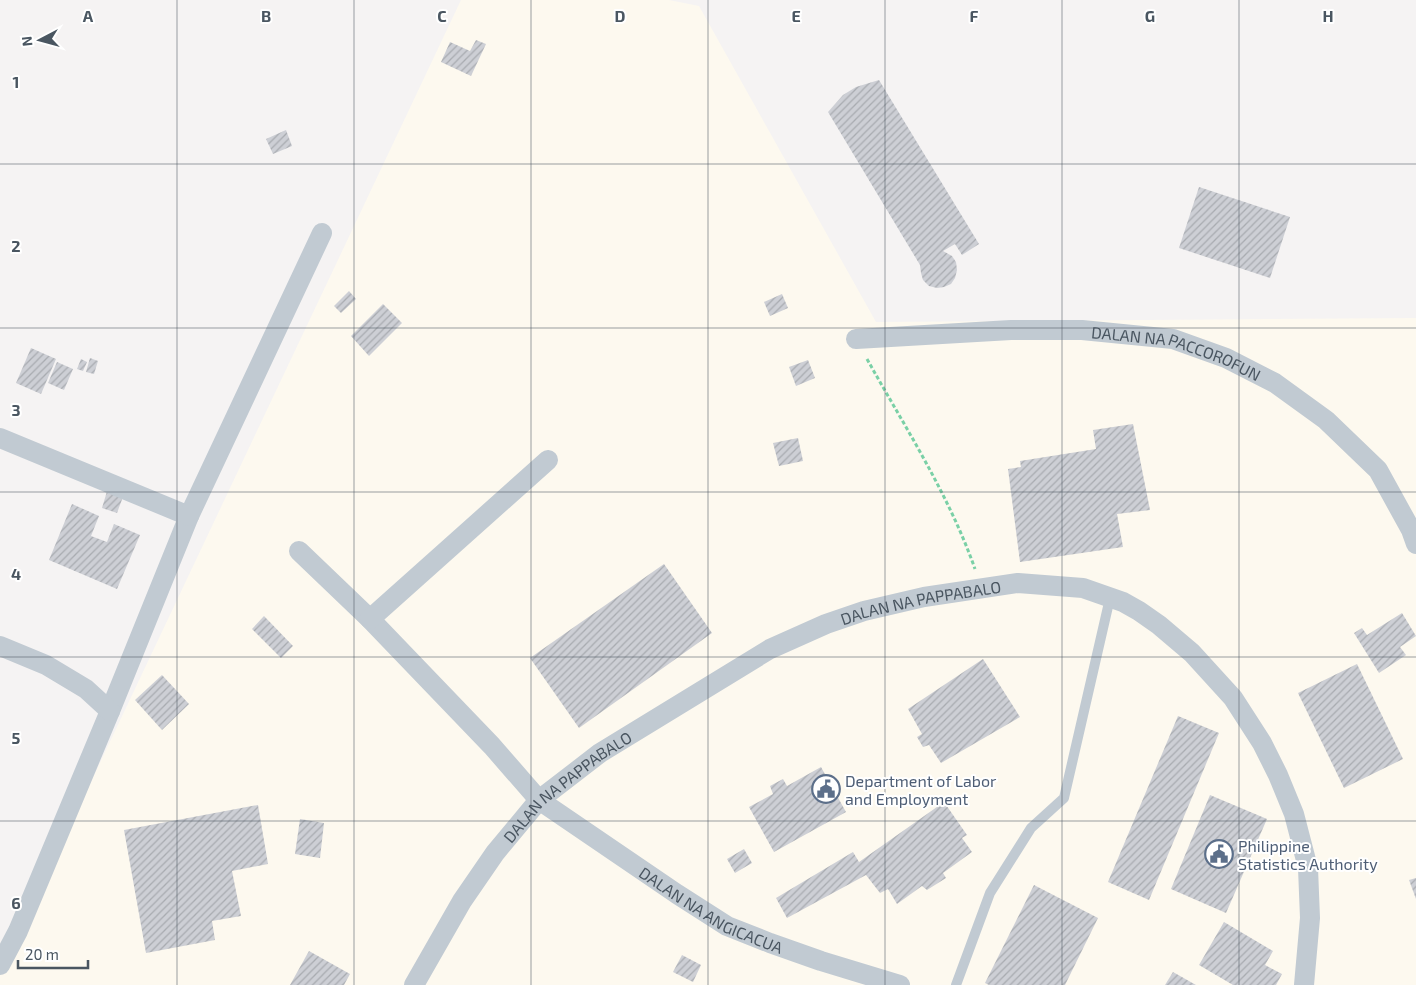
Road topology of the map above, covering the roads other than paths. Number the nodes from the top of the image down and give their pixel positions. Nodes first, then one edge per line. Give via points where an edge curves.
1 (322, 233) dead end
2 (856, 339) road end
3 (0, 438) edge
4 (548, 460) dead end
5 (189, 516) junction
6 (1416, 544) edge
7 (299, 551) dead end
8 (1110, 598) junction
9 (370, 619) junction
10 (0, 646) edge
11 (110, 711) junction
12 (539, 800) junction
13 (0, 965) edge
14 (414, 985) edge
15 (900, 985) edge
16 (956, 985) edge
17 (1304, 985) edge

1 - 5 street
2 - 6 street, DALAN NA PACCOROFUN via 1011,330 1082,330 1174,339 1218,355 1275,382 1326,420 1378,470
3 - 5 street
4 - 9 street
5 - 11 street
7 - 9 street, DALAN NA ANGICACUA
8 - 12 street, DALAN NA PAPPABALO via 1082,588 1018,583 924,597 826,624 770,649 730,672 600,753
8 - 16 lane via 1064,798 1031,828 990,893
8 - 17 street, DALAN NA PAPPABALO via 1139,611 1192,653 1233,698 1262,743 1294,814 1308,868 1310,918
9 - 12 street, DALAN NA ANGICACUA
10 - 11 street via 46,665 86,689
11 - 13 street via 18,931
12 - 14 street, DALAN NA PAPPABALO via 467,893
12 - 15 street, DALAN NA ANGICACUA via 727,926 821,961

